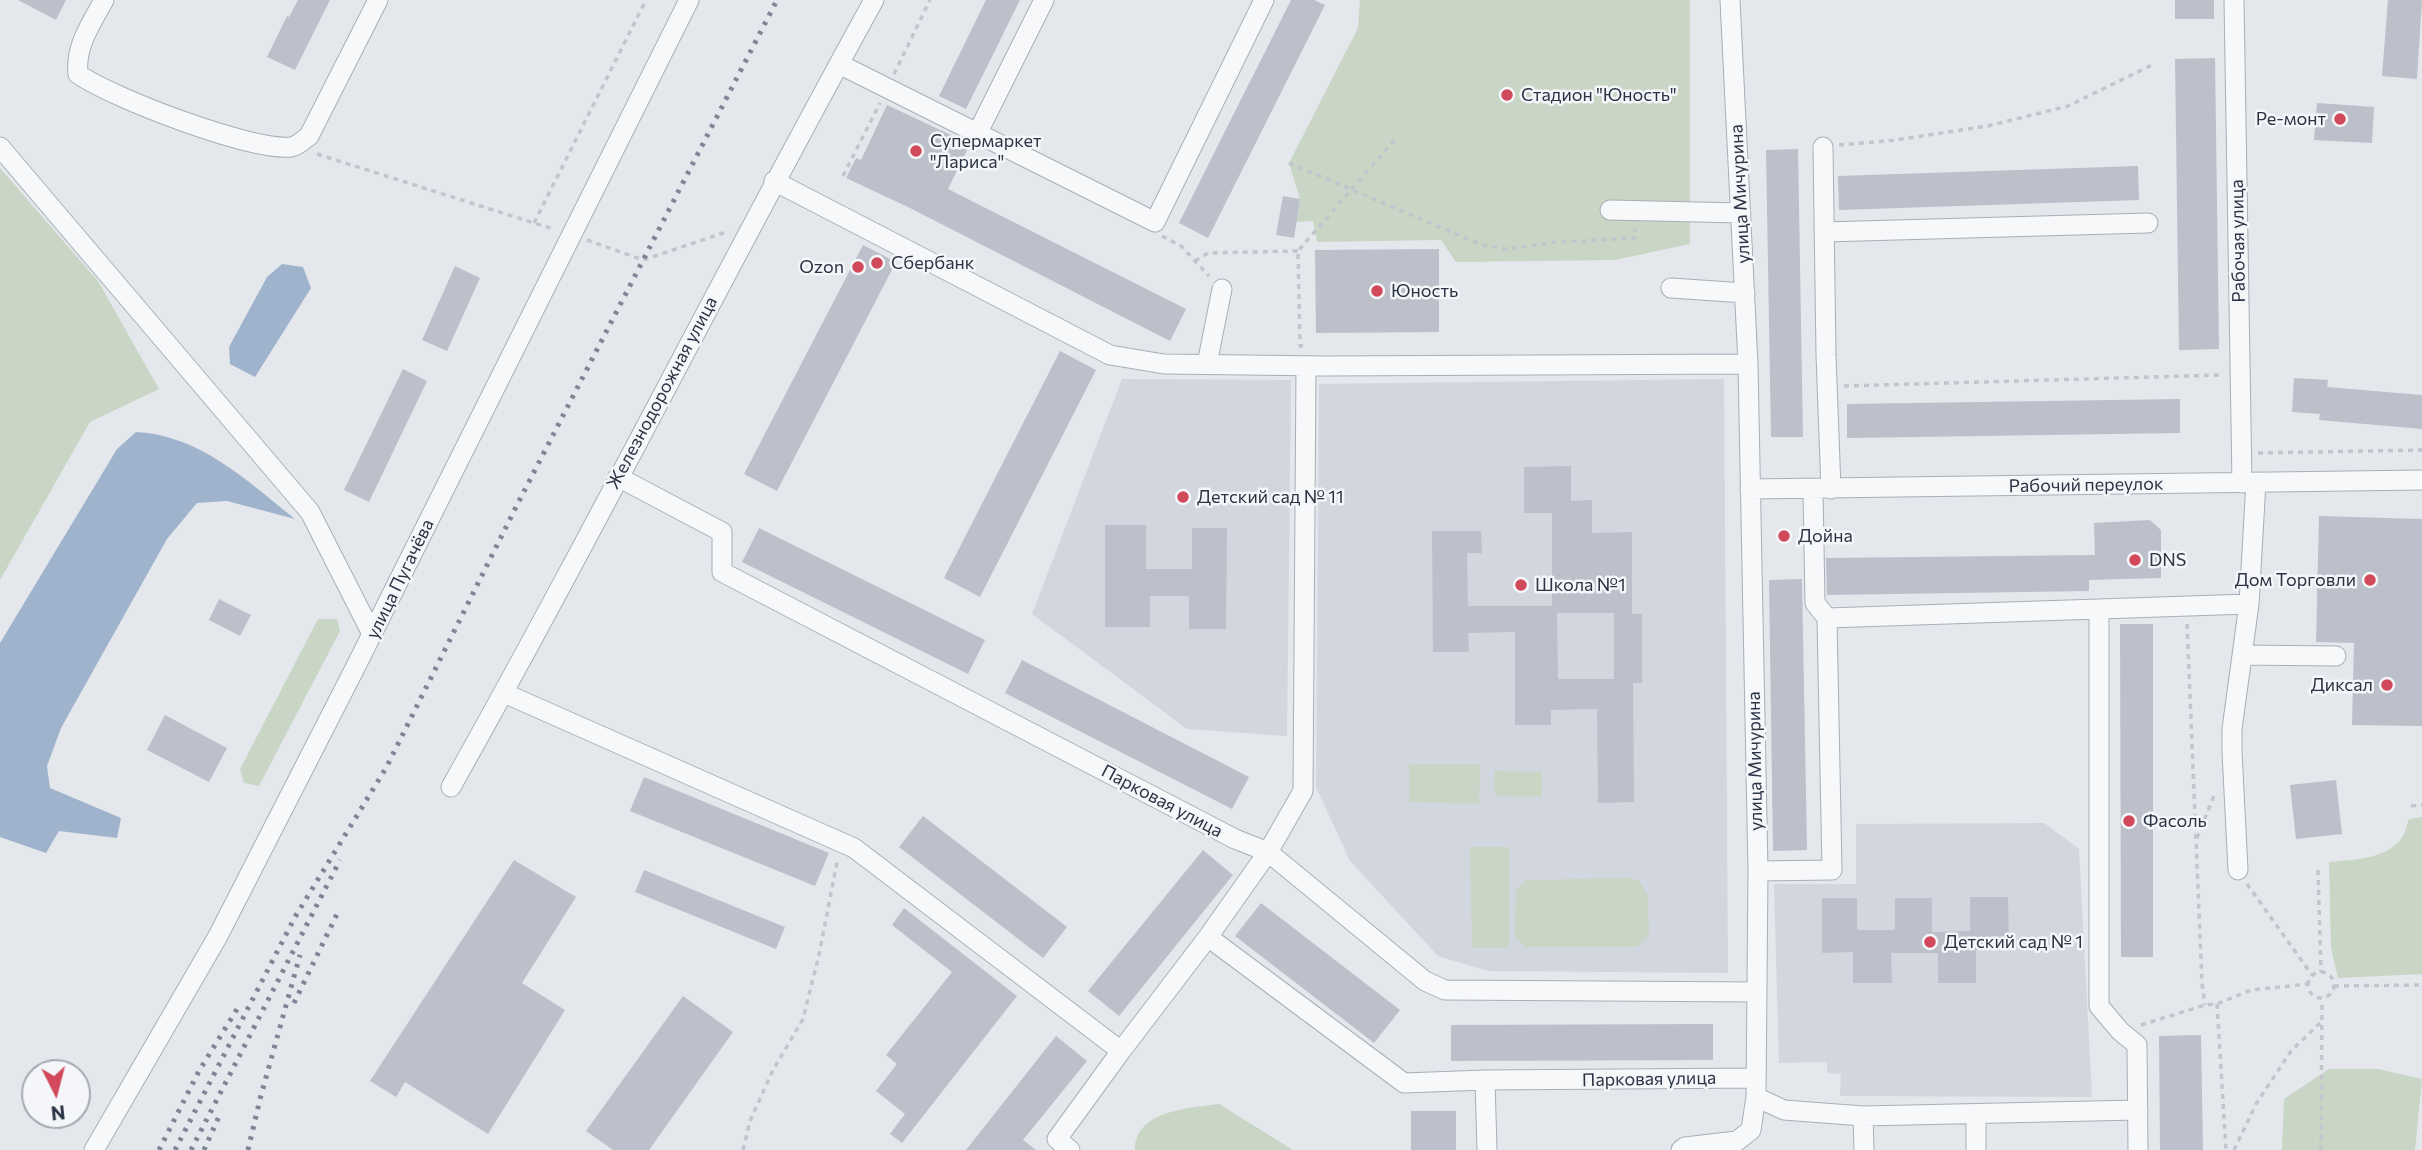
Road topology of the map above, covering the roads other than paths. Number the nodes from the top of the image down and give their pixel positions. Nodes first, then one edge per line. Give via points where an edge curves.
1 (104, 0) edge
2 (378, 0) edge
3 (689, 0) edge
4 (874, 0) edge
5 (1044, 0) edge
6 (1264, 0) edge
7 (1730, 0) edge
8 (2234, 0) edge
9 (839, 64) junction
10 (977, 134) junction
11 (0, 147) edge
12 (1824, 147) road end
13 (774, 181) junction
14 (1610, 211) dead end
15 (1741, 213) junction
16 (2148, 223) dead end
17 (1825, 232) junction
18 (1671, 288) dead end
19 (1222, 289) dead end
20 (1745, 293) junction
21 (1207, 364) junction
22 (1748, 364) junction
23 (1306, 366) junction
24 (618, 477) junction
25 (2422, 480) edge
26 (2249, 482) junction
27 (1750, 489) junction
28 (1822, 489) junction
29 (2249, 604) junction
30 (2099, 609) junction
31 (1827, 618) junction
32 (372, 634) junction
33 (2242, 655) junction
34 (2336, 656) dead end
35 (504, 692) junction
36 (451, 787) dead end
37 (1268, 852) junction
38 (2238, 870) road end
39 (1758, 871) junction
40 (1208, 937) junction
41 (1757, 992) junction
42 (1121, 1051) junction
43 (1485, 1080) junction
44 (1756, 1087) junction
45 (2138, 1110) junction
46 (1976, 1115) junction
47 (1863, 1116) junction
48 (94, 1150) edge
49 (1070, 1150) edge
50 (1486, 1150) edge
51 (1681, 1150) edge
52 (1864, 1150) edge
53 (1976, 1150) edge
54 (2138, 1150) edge

1 - 2 street via 82,41 78,74 94,85 198,127 275,147 302,141
3 - 32 street, улица Пугачёва
4 - 9 street, Железнодорожная улица
5 - 10 street
6 - 10 street via 1155,222
7 - 15 street, улица Мичурина
8 - 26 street, Рабочая улица via 2242,453
9 - 10 street
9 - 13 street, Железнодорожная улица
11 - 32 street via 310,512
12 - 17 street
13 - 21 street via 1110,355 1164,364
13 - 24 street, Железнодорожная улица
14 - 15 street
15 - 20 street, улица Мичурина
16 - 17 street
17 - 28 street via 1827,387
18 - 20 street
19 - 21 street
20 - 22 street, улица Мичурина
21 - 23 street
22 - 23 street
22 - 27 street, улица Мичурина
23 - 37 street via 1303,792
24 - 35 street, Железнодорожная улица
24 - 37 street, Парковая улица via 722,532 722,572
25 - 26 street, Рабочий переулок
26 - 28 street, Рабочий переулок
26 - 29 street, Рабочая улица
27 - 28 street, Рабочий переулок
27 - 39 street, улица Мичурина
28 - 31 street via 1815,603
29 - 30 street
29 - 33 street, Рабочая улица
30 - 31 street
30 - 45 street via 2099,1006 2137,1045
31 - 39 street via 1832,870
32 - 48 street, улица Пугачёва via 218,936
33 - 34 street
33 - 38 street, Рабочая улица via 2232,752
35 - 36 street, Железнодорожная улица
35 - 42 street via 854,848
37 - 40 street
37 - 41 street, Парковая улица via 1425,981 1445,990
39 - 41 street, улица Мичурина
40 - 42 street
40 - 43 street, Парковая улица via 1404,1083
41 - 44 street, улица Мичурина
42 - 49 street via 1057,1139
43 - 44 street, Парковая улица
43 - 50 street
44 - 47 street via 1784,1110
44 - 51 street, улица Мичурина via 1751,1130 1737,1141
45 - 46 street
45 - 54 street
46 - 47 street
46 - 53 street
47 - 52 street

